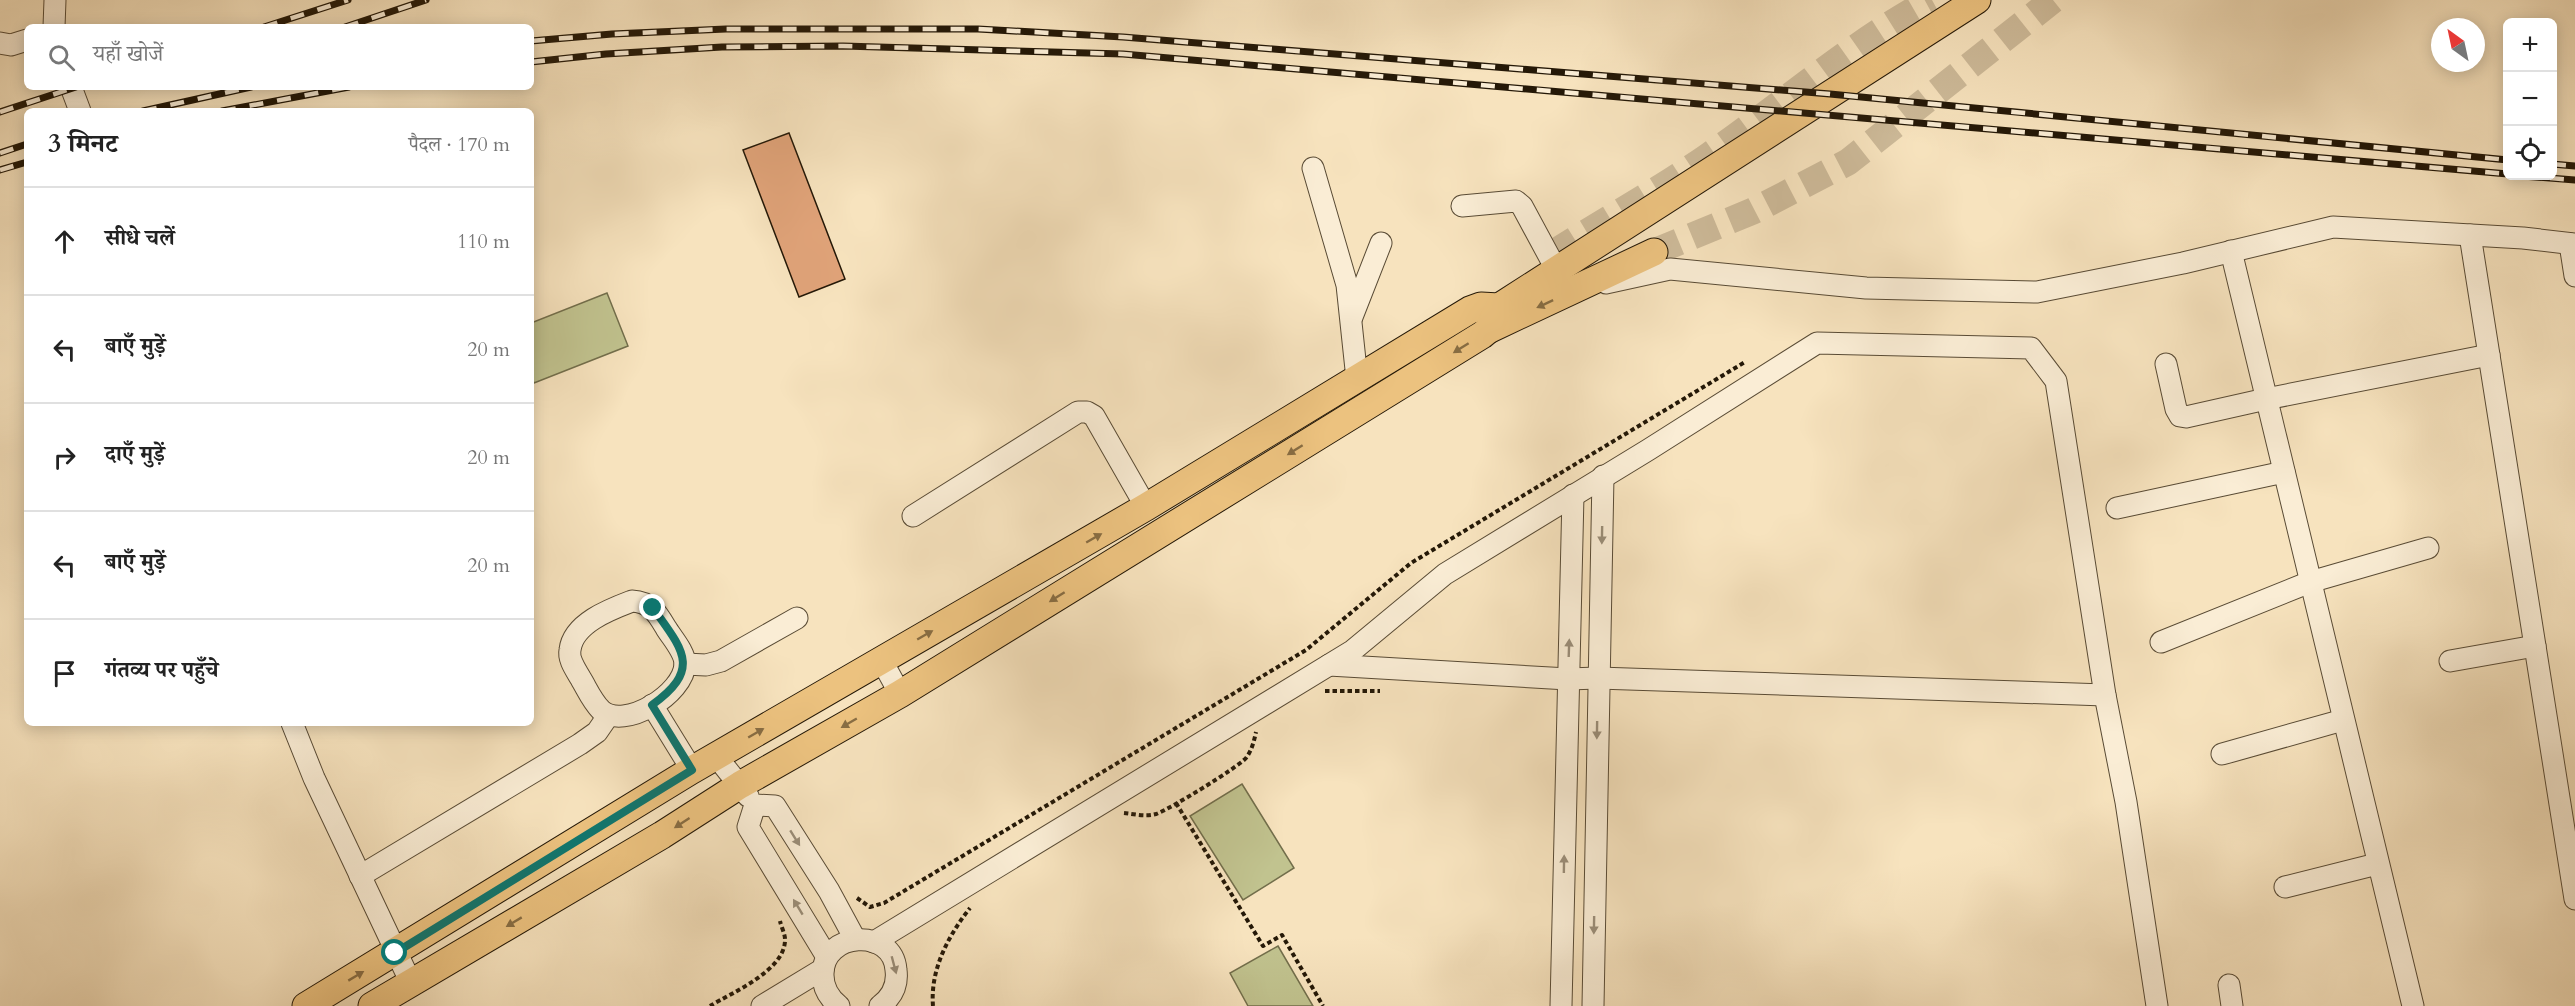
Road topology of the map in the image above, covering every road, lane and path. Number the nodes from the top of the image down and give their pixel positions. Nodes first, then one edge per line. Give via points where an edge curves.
1 (55, 0) edge
2 (1977, 0) edge
3 (54, 24) edge
4 (24, 41) edge
5 (0, 43) edge
6 (72, 90) edge
7 (79, 108) edge
8 (1312, 168) dead end
9 (1462, 206) dead end
10 (2470, 235) junction
11 (1381, 243) dead end
12 (2573, 244) edge
13 (2231, 251) junction
14 (1654, 252) tunnel mouth
15 (1553, 260) junction
16 (2575, 276) edge
17 (1576, 289) junction
18 (1487, 315) junction
19 (1351, 320) junction
20 (2489, 355) junction
21 (2166, 364) dead end
22 (1357, 379) junction
23 (2266, 399) junction
24 (2284, 472) junction
25 (1603, 476) junction
26 (1573, 495) junction
27 (1146, 507) junction
28 (2117, 508) dead end
29 (913, 516) dead end
30 (2428, 548) dead end
31 (2310, 582) junction
32 (797, 618) dead end
33 (2161, 642) dead end
34 (2535, 646) junction
35 (882, 660) junction
36 (2450, 661) dead end
37 (685, 664) junction
38 (1329, 665) junction
39 (1598, 678) junction
40 (1568, 679) junction
41 (1320, 691) dead end
42 (1386, 691) dead end
43 (900, 694) junction
44 (2105, 696) junction
45 (652, 705) junction
46 (608, 716) junction
47 (2343, 720) junction
48 (1259, 722) dead end
49 (293, 726) edge
50 (2222, 754) dead end
51 (716, 756) junction
52 (692, 770) junction
53 (747, 795) junction
54 (1176, 802) junction
55 (1119, 812) dead end
56 (2377, 864) junction
57 (360, 876) junction
58 (2285, 886) dead end
59 (2575, 899) edge
60 (973, 904) dead end
61 (779, 917) dead end
62 (864, 940) junction
63 (395, 953) junction
64 (825, 963) junction
65 (411, 983) junction
66 (2229, 985) dead end
67 (828, 1003) edge
68 (888, 1003) edge
69 (306, 1006) edge
70 (372, 1006) edge
71 (710, 1006) edge
72 (762, 1006) edge
73 (933, 1006) edge
74 (1323, 1006) edge
75 (1561, 1006) edge
76 (1593, 1006) edge
77 (2157, 1006) edge
78 (2232, 1006) edge
79 (2413, 1006) edge

1 - 3 street
2 - 15 main road
4 - 5 street
6 - 7 street
8 - 19 street via 1347,285
9 - 15 street via 1516,201
10 - 12 street
10 - 13 street via 2332,227
10 - 20 street
11 - 19 street
12 - 16 street
13 - 17 street via 2037,292 1866,288 1670,269
13 - 23 street
14 - 17 main road
15 - 18 main road
17 -> 18 main road
18 - 22 main road
18 -> 43 main road
19 - 22 street
20 - 23 street
20 - 34 street
21 - 23 street via 2180,416
22 - 27 main road
23 - 24 street
24 - 28 street
24 - 31 street
25 - 26 street
25 -> 39 street
25 - 44 street via 1817,343 2031,348 2056,381
26 - 38 street via 1445,574 1369,638
40 -> 26 street
27 - 29 street via 1094,416 1078,412
35 -> 27 main road
30 - 31 street
31 - 33 street
31 - 47 street
32 - 37 street via 721,661
34 - 36 street
34 - 59 street
35 - 43 street
51 -> 35 main road
37 - 45 street via 671,692
37 - 46 street via 660,618 643,602 616,607 587,623 569,651 572,664 596,705
38 - 40 street
38 - 62 street
39 - 40 street
39 - 44 street
39 -> 76 street
75 -> 40 street
41 - 42 path
43 -> 53 main road
44 - 77 street via 2126,802
45 - 46 street via 620,717
45 - 52 street
46 - 57 street via 597,732 580,744
47 - 50 street
47 - 56 street
48 - 54 path via 1252,747 1235,768
49 - 57 street
51 - 52 main road
51 - 53 street
52 - 63 main road
53 -> 62 street via 775,806
64 -> 53 street via 748,826
53 -> 65 main road via 662,835
54 - 55 path via 1156,814
54 - 74 path via 1263,946 1282,935
56 - 58 street
56 - 79 street
57 - 63 street
60 - 73 path via 947,943 938,965
61 - 71 path via 785,940 770,970
62 - 64 street via 846,941 835,947
62 -> 68 street via 887,950 896,967 897,980
63 - 65 street
69 -> 63 main road
64 - 67 street via 823,982
64 - 72 street
65 - 70 main road
66 - 78 street

